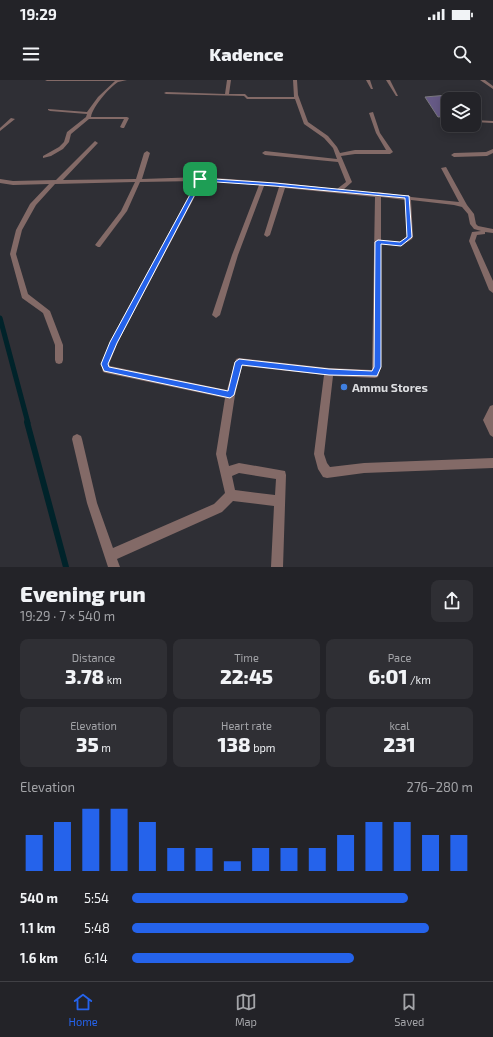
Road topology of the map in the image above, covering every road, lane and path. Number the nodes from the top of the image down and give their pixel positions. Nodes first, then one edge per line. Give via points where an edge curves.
1 (47, 80) edge
2 (125, 80) edge
3 (229, 80) edge
4 (295, 80) edge
5 (368, 80) edge
6 (388, 80) edge
7 (482, 80) edge
8 (117, 81) edge
9 (372, 88) dead end
10 (493, 88) edge
11 (166, 93) dead end
12 (227, 95) junction
13 (397, 95) dead end
14 (297, 98) junction
15 (50, 110) dead end
16 (372, 113) dead end
17 (88, 116) junction
18 (13, 120) dead end
19 (481, 121) edge
20 (493, 122) edge
21 (122, 127) dead end
22 (0, 130) edge
23 (95, 144) dead end
24 (493, 151) edge
25 (147, 153) dead end
26 (265, 153) dead end
27 (454, 155) dead end
28 (45, 157) dead end
29 (339, 158) junction
30 (444, 168) dead end
31 (200, 179) junction
32 (0, 181) edge
33 (138, 181) junction
34 (55, 183) junction
35 (262, 184) junction
36 (283, 185) junction
37 (338, 191) junction
38 (378, 194) junction
39 (408, 197) junction
40 (464, 206) junction
41 (493, 232) edge
42 (267, 235) dead end
43 (378, 242) junction
44 (98, 245) dead end
45 (493, 290) edge
46 (216, 315) dead end
47 (59, 360) dead end
48 (329, 372) junction
49 (230, 395) junction
50 (493, 409) edge
51 (493, 432) edge
52 (77, 439) dead end
53 (493, 463) edge
54 (226, 472) junction
55 (232, 495) junction
56 (280, 502) junction
57 (110, 556) junction
58 (114, 567) edge
59 (277, 567) edge

1 - 8 street
2 - 8 street
3 - 12 street
4 - 14 street
5 - 9 street
6 - 13 street
7 - 10 street
8 - 17 street
11 - 12 street
12 - 14 street via 245,95 247,98
14 - 29 street via 306,123 326,137
15 - 17 street
16 - 29 street via 378,132 390,152 355,152
17 - 21 street via 127,118
17 - 28 street via 69,133 68,140 59,151
18 - 22 street
19 - 20 street
23 - 34 street
24 - 27 street via 488,154
25 - 33 street
26 - 29 street
29 - 37 street via 349,182
30 - 40 street
31 - 33 street
31 - 35 street
31 - 49 street via 114,342 105,364 106,369
32 - 34 street
33 - 34 street
33 - 44 street via 124,211
34 - 47 street via 33,204 19,230 13,254 25,296 46,311 59,345
35 - 36 street
35 - 46 street
36 - 37 street
36 - 42 street
37 - 38 street
38 - 39 street
38 - 43 street
39 - 40 street via 455,202
39 - 43 street via 410,237 401,244
40 - 41 street via 471,214 476,228
41 - 45 street via 474,233 472,241
43 - 48 street via 375,374
48 - 49 street via 239,362
48 - 53 street via 319,454 327,474 364,468
49 - 54 street via 221,454
50 - 51 street via 488,420
52 - 57 street via 92,503
54 - 55 street
54 - 56 street via 239,468 281,475
55 - 56 street
55 - 57 street via 218,508
56 - 59 street
57 - 58 street

